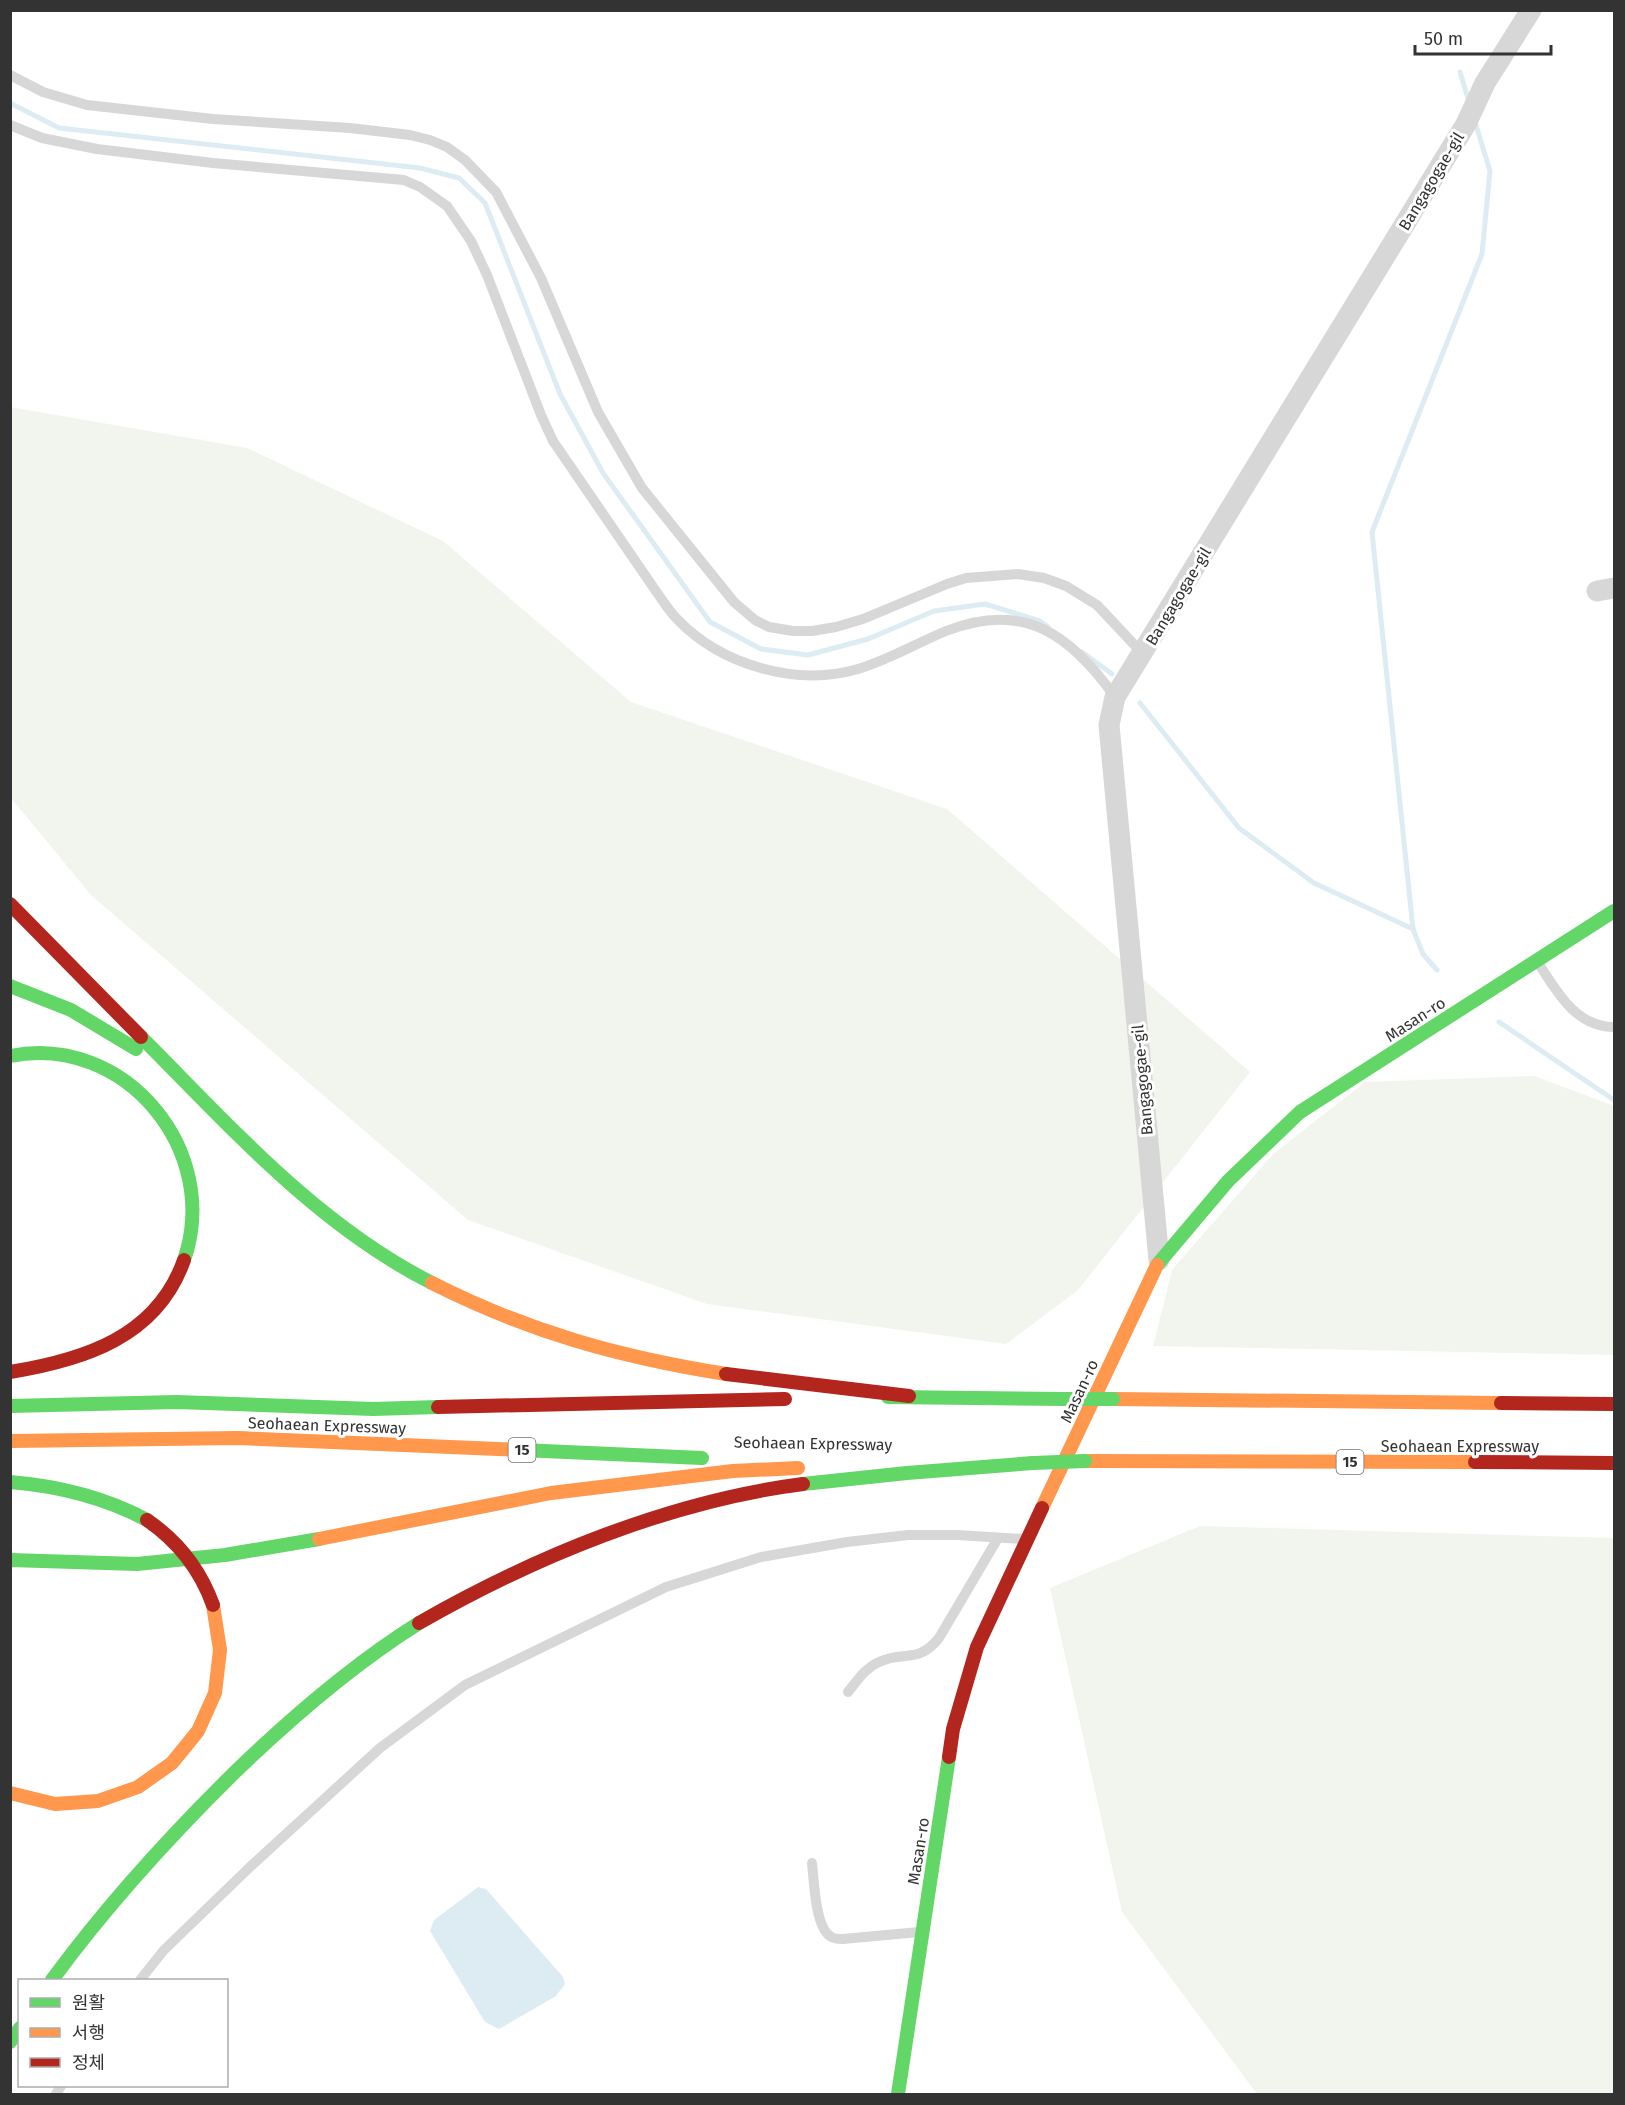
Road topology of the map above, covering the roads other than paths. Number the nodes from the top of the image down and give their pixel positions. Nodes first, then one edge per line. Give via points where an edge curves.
1 (1531, 10) edge
2 (10, 75) edge
3 (10, 125) edge
4 (1143, 654) junction
5 (1115, 697) junction
6 (10, 904) edge
7 (1614, 911) edge
8 (1537, 961) junction
9 (10, 986) edge
10 (1614, 1027) edge
11 (10, 1056) edge
12 (181, 1077) junction
13 (1159, 1260) junction
14 (10, 1372) edge
15 (909, 1396) junction
16 (1614, 1404) edge
17 (10, 1406) edge
18 (10, 1441) edge
19 (883, 1461) dead end
20 (1034, 1462) junction
21 (1614, 1463) edge
22 (838, 1467) dead end
23 (10, 1482) edge
24 (998, 1538) junction
25 (1028, 1539) junction
26 (10, 1560) edge
27 (848, 1692) dead end
28 (10, 1793) edge
29 (812, 1863) dead end
30 (923, 1932) junction
31 (53, 1979) edge
32 (141, 1979) edge
33 (898, 2094) edge

1 - 4 street, Bangagogae-gil via 1485,83 1466,124
2 - 4 lane via 43,92 87,105 410,135 447,147 465,160 496,192 511,219 552,302 598,412 642,488 734,602 755,620 793,631 836,627 947,584 1018,574 1065,586 1097,605
3 - 5 lane via 42,138 97,149 404,180 437,198 456,217 471,241 553,441 676,618 696,636 729,655 783,674 837,674 969,623 1015,620 1035,625 1087,660
4 - 5 street, Bangagogae-gil
5 - 13 street, Bangagogae-gil via 1109,725
6 - 12 main road
7 - 8 main road, Masan-ro
8 - 10 lane via 1575,1014 1604,1027
8 - 13 main road, Masan-ro via 1300,1112 1228,1181
9 - 12 main road via 71,1010
11 - 14 main road via 38,1053 79,1058 114,1075 145,1097 166,1121 181,1152 192,1220 180,1274 147,1317 116,1341 77,1358
12 - 15 main road via 303,1196 383,1255 458,1296 574,1342 644,1360 766,1381
13 - 25 main road, Masan-ro
15 - 16 main road, Seohaean Expressway, bridge
15 - 17 main road, Seohaean Expressway via 373,1409 177,1402
18 - 26 main road, Seohaean Expressway / 15 via 239,1438 815,1464 551,1493 225,1555 137,1564
19 - 20 main road, Seohaean Expressway / 15
20 - 21 main road, Seohaean Expressway / 15, bridge
20 - 22 main road
20 - 31 main road via 887,1474 736,1497 611,1533 532,1564 460,1601 372,1654 289,1721 132,1879
23 - 28 main road, bridge via 81,1493 147,1520 192,1562 213,1605 221,1644 218,1682 203,1724 178,1758 159,1774 139,1787 109,1798 75,1804 33,1801
24 - 25 lane
24 - 27 lane via 932,1647 924,1653 878,1662
24 - 32 lane via 908,1535 761,1557 666,1587 465,1685 349,1776 164,1950
25 - 30 main road, Masan-ro via 977,1647 953,1728
29 - 30 lane via 820,1919 831,1938
30 - 33 main road, Masan-ro

